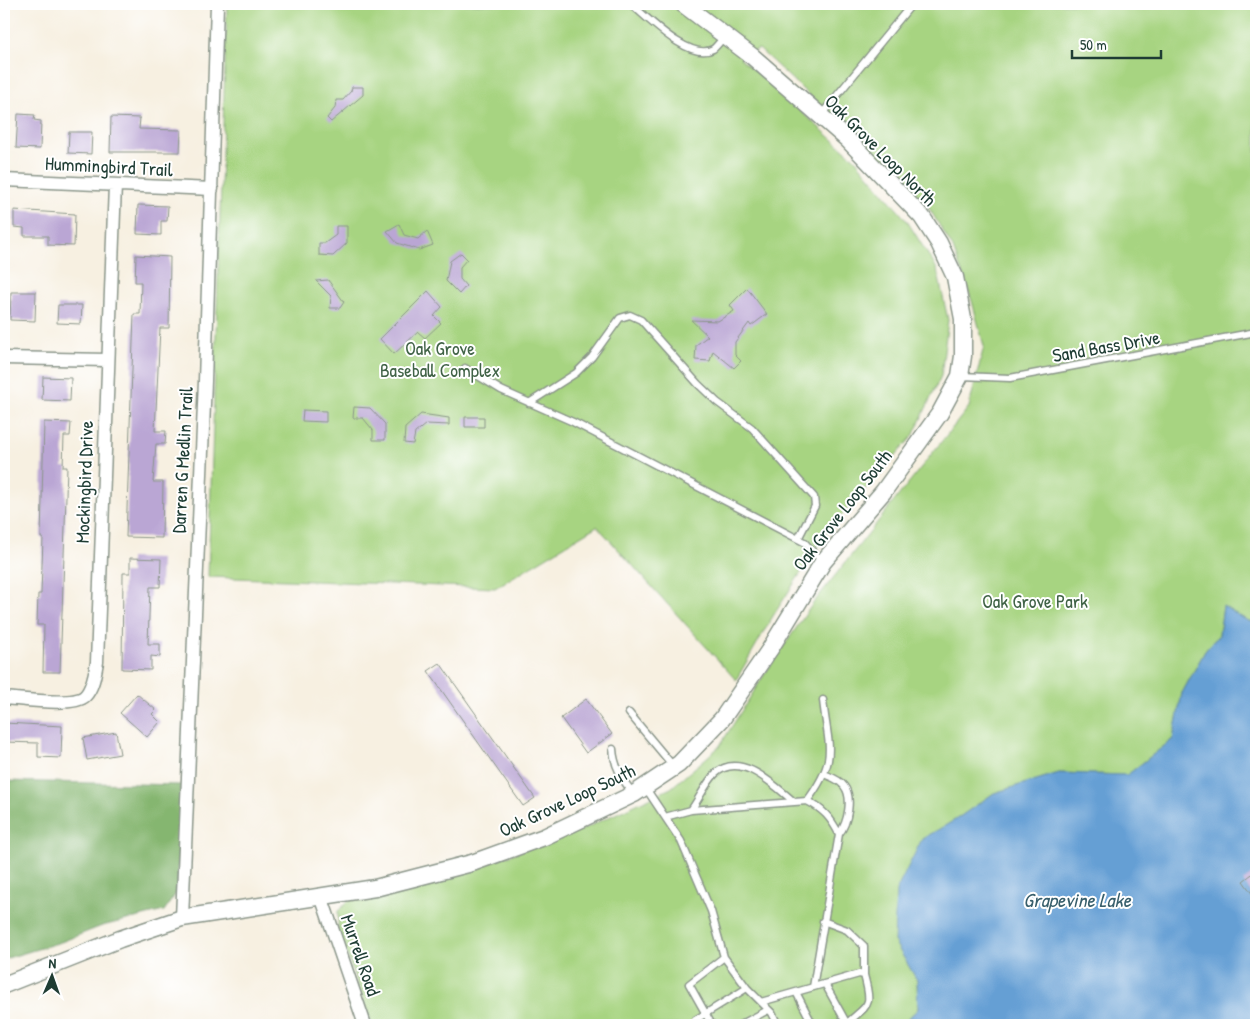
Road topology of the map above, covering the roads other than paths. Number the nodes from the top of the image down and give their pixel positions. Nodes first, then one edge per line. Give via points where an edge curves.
1 (217, 4) edge
2 (631, 4) edge
3 (684, 4) edge
4 (912, 4) edge
5 (725, 36) junction
6 (820, 116) junction
7 (4, 180) edge
8 (115, 185) junction
9 (212, 189) junction
10 (1256, 332) edge
11 (4, 358) edge
12 (108, 360) junction
13 (465, 368) dead end
14 (960, 376) junction
15 (529, 403) junction
16 (798, 539) junction
17 (822, 562) junction
18 (4, 698) edge
19 (823, 700) dead end
20 (629, 713) dead end
21 (613, 749) dead end
22 (675, 768) junction
23 (824, 774) junction
24 (639, 790) junction
25 (793, 801) junction
26 (807, 801) junction
27 (691, 810) junction
28 (665, 816) junction
29 (839, 834) junction
30 (321, 896) junction
31 (182, 918) junction
32 (823, 921) junction
33 (724, 957) junction
34 (862, 974) junction
35 (825, 984) junction
36 (4, 985) edge
37 (813, 987) junction
38 (747, 988) junction
39 (796, 992) junction
40 (761, 1002) junction
41 (768, 1010) junction
42 (706, 1014) junction
43 (695, 1020) dead end
44 (362, 1022) edge
45 (712, 1025) edge
46 (740, 1025) edge
47 (778, 1025) edge
48 (813, 1025) edge
49 (846, 1025) edge

1 - 9 street, Darren G Medlin Trail
2 - 5 lane via 687,48 713,49
3 - 5 street, Oak Grove Loop North
4 - 6 lane
5 - 6 street, Oak Grove Loop North
6 - 14 street, Oak Grove Loop North via 902,195 939,243 955,278 963,318
7 - 8 street, Hummingbird Trail
8 - 9 street, Hummingbird Trail
8 - 12 street, Mockingbird Drive
9 - 31 street, Darren G Medlin Trail
10 - 14 lane, Sand Bass Drive via 1010,378
11 - 12 street
12 - 18 street, Mockingbird Drive via 94,677 87,694 70,702
13 - 15 lane
14 - 17 street, Oak Grove Loop South via 950,398 884,492
15 - 16 lane
15 - 16 lane via 576,373 620,318 630,315 641,320 698,384 752,428 814,497 815,506
16 - 17 lane via 812,548
17 - 22 street, Oak Grove Loop South via 770,649 722,719
19 - 23 lane via 830,740
20 - 22 lane
21 - 24 lane via 623,780
22 - 24 street, Oak Grove Loop South
23 - 26 lane
23 - 29 lane via 844,785 849,794 845,827
24 - 28 lane
24 - 30 street, Oak Grove Loop South via 544,837 472,863 392,884
25 - 26 lane
25 - 27 lane
25 - 27 lane via 761,775 732,766 716,773
26 - 29 lane via 832,820
27 - 28 lane
28 - 33 lane via 681,841 711,911
29 - 32 lane
30 - 31 street, Oak Grove Loop South
30 - 44 street, Murrell Road
31 - 36 street, Oak Grove Loop South
32 - 34 lane via 847,930 864,946
32 - 37 lane
33 - 38 lane
33 - 42 lane via 689,984
34 - 35 lane
34 - 49 lane via 870,998
35 - 37 lane
35 - 49 lane
37 - 39 lane
38 - 40 lane
38 - 42 lane
39 - 40 lane
39 - 48 lane
40 - 41 lane
41 - 46 lane
41 - 47 lane
42 - 43 lane
42 - 45 lane

